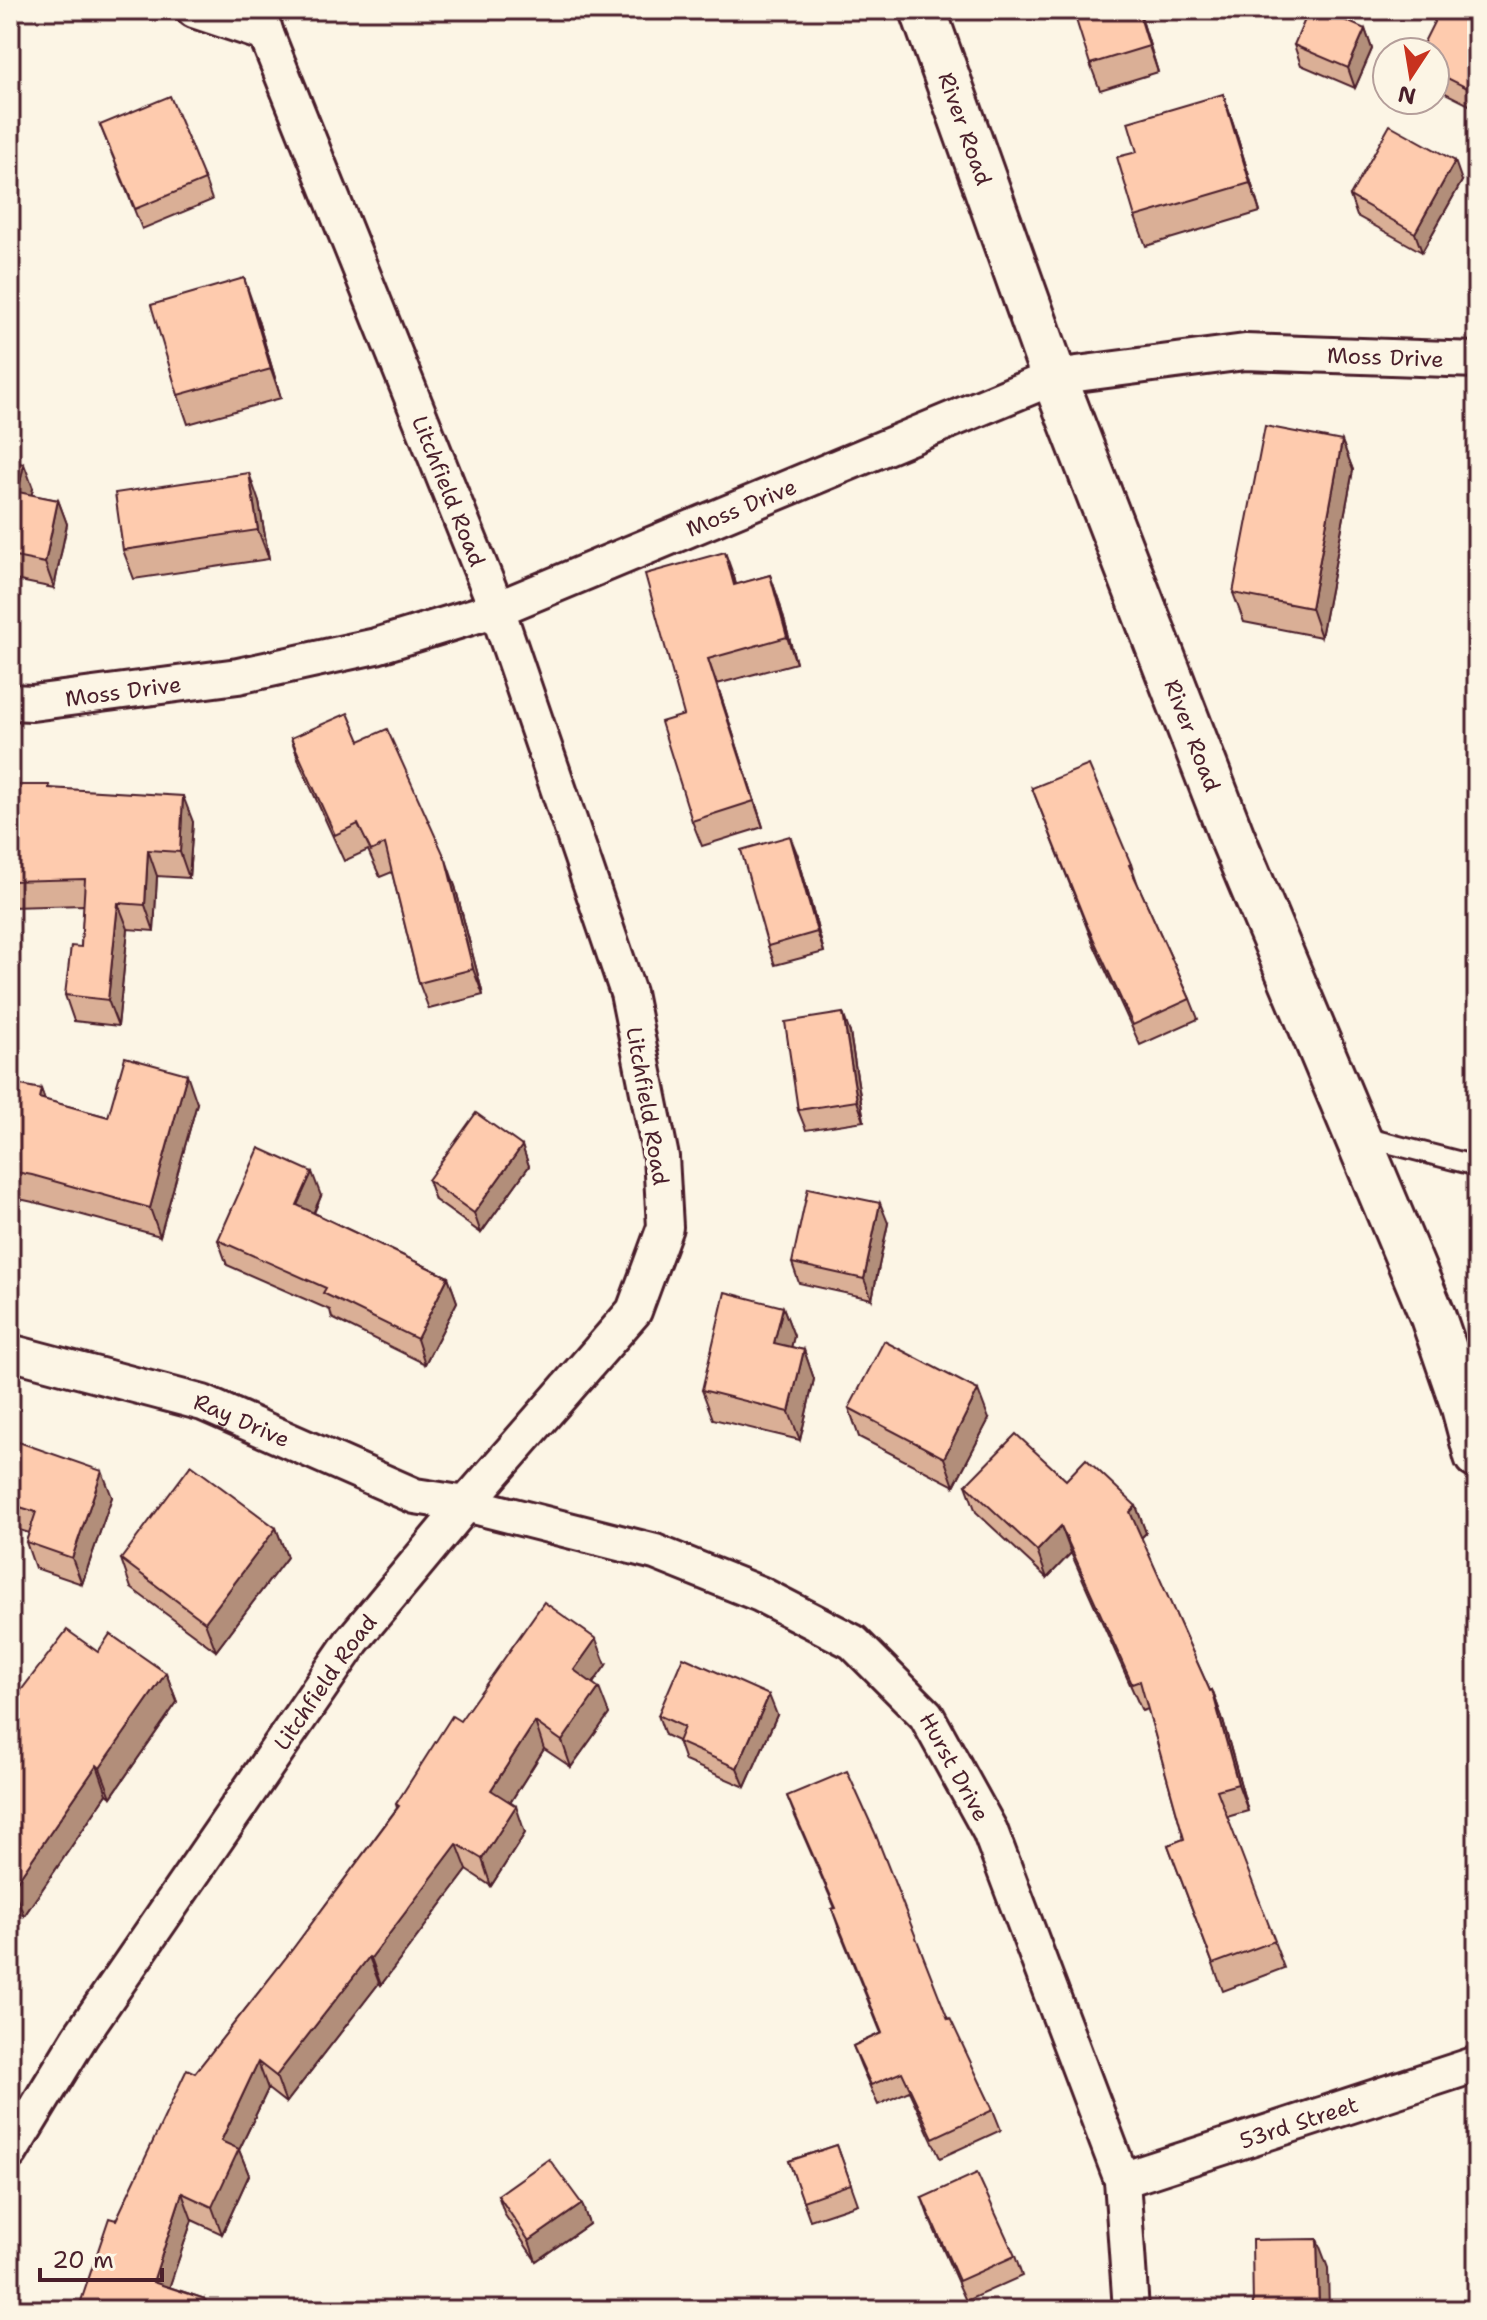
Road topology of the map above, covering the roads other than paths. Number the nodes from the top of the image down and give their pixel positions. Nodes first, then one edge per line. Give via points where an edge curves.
1 (194, 10) edge
2 (923, 10) edge
3 (262, 22) edge
4 (1477, 360) edge
5 (1054, 377) junction
6 (497, 609) junction
7 (10, 702) edge
8 (1357, 1136) junction
9 (1477, 1166) edge
10 (10, 1352) edge
11 (1477, 1456) edge
12 (466, 1504) junction
13 (1477, 2064) edge
14 (10, 2152) edge
15 (1122, 2180) junction
16 (1131, 2310) edge

1 - 3 street
2 - 5 main road, River Road
3 - 6 street, Litchfield Road
4 - 5 street, Moss Drive via 1245,352
5 - 6 street, Moss Drive
5 - 8 main road, River Road via 1232,837
6 - 7 street, Moss Drive via 376,646 238,676
6 - 12 street, Litchfield Road via 628,993 661,1157 665,1227 634,1311
8 - 9 lane
8 - 11 main road, River Road via 1433,1317
10 - 12 street, Ray Drive via 203,1403 415,1496
12 - 14 street, Litchfield Road via 352,1641 80,2037
12 - 15 street, Hurst Drive via 655,1552 760,1594 853,1642 926,1715 990,1831
13 - 15 street, 53rd Street
15 - 16 street, Hurst Drive

